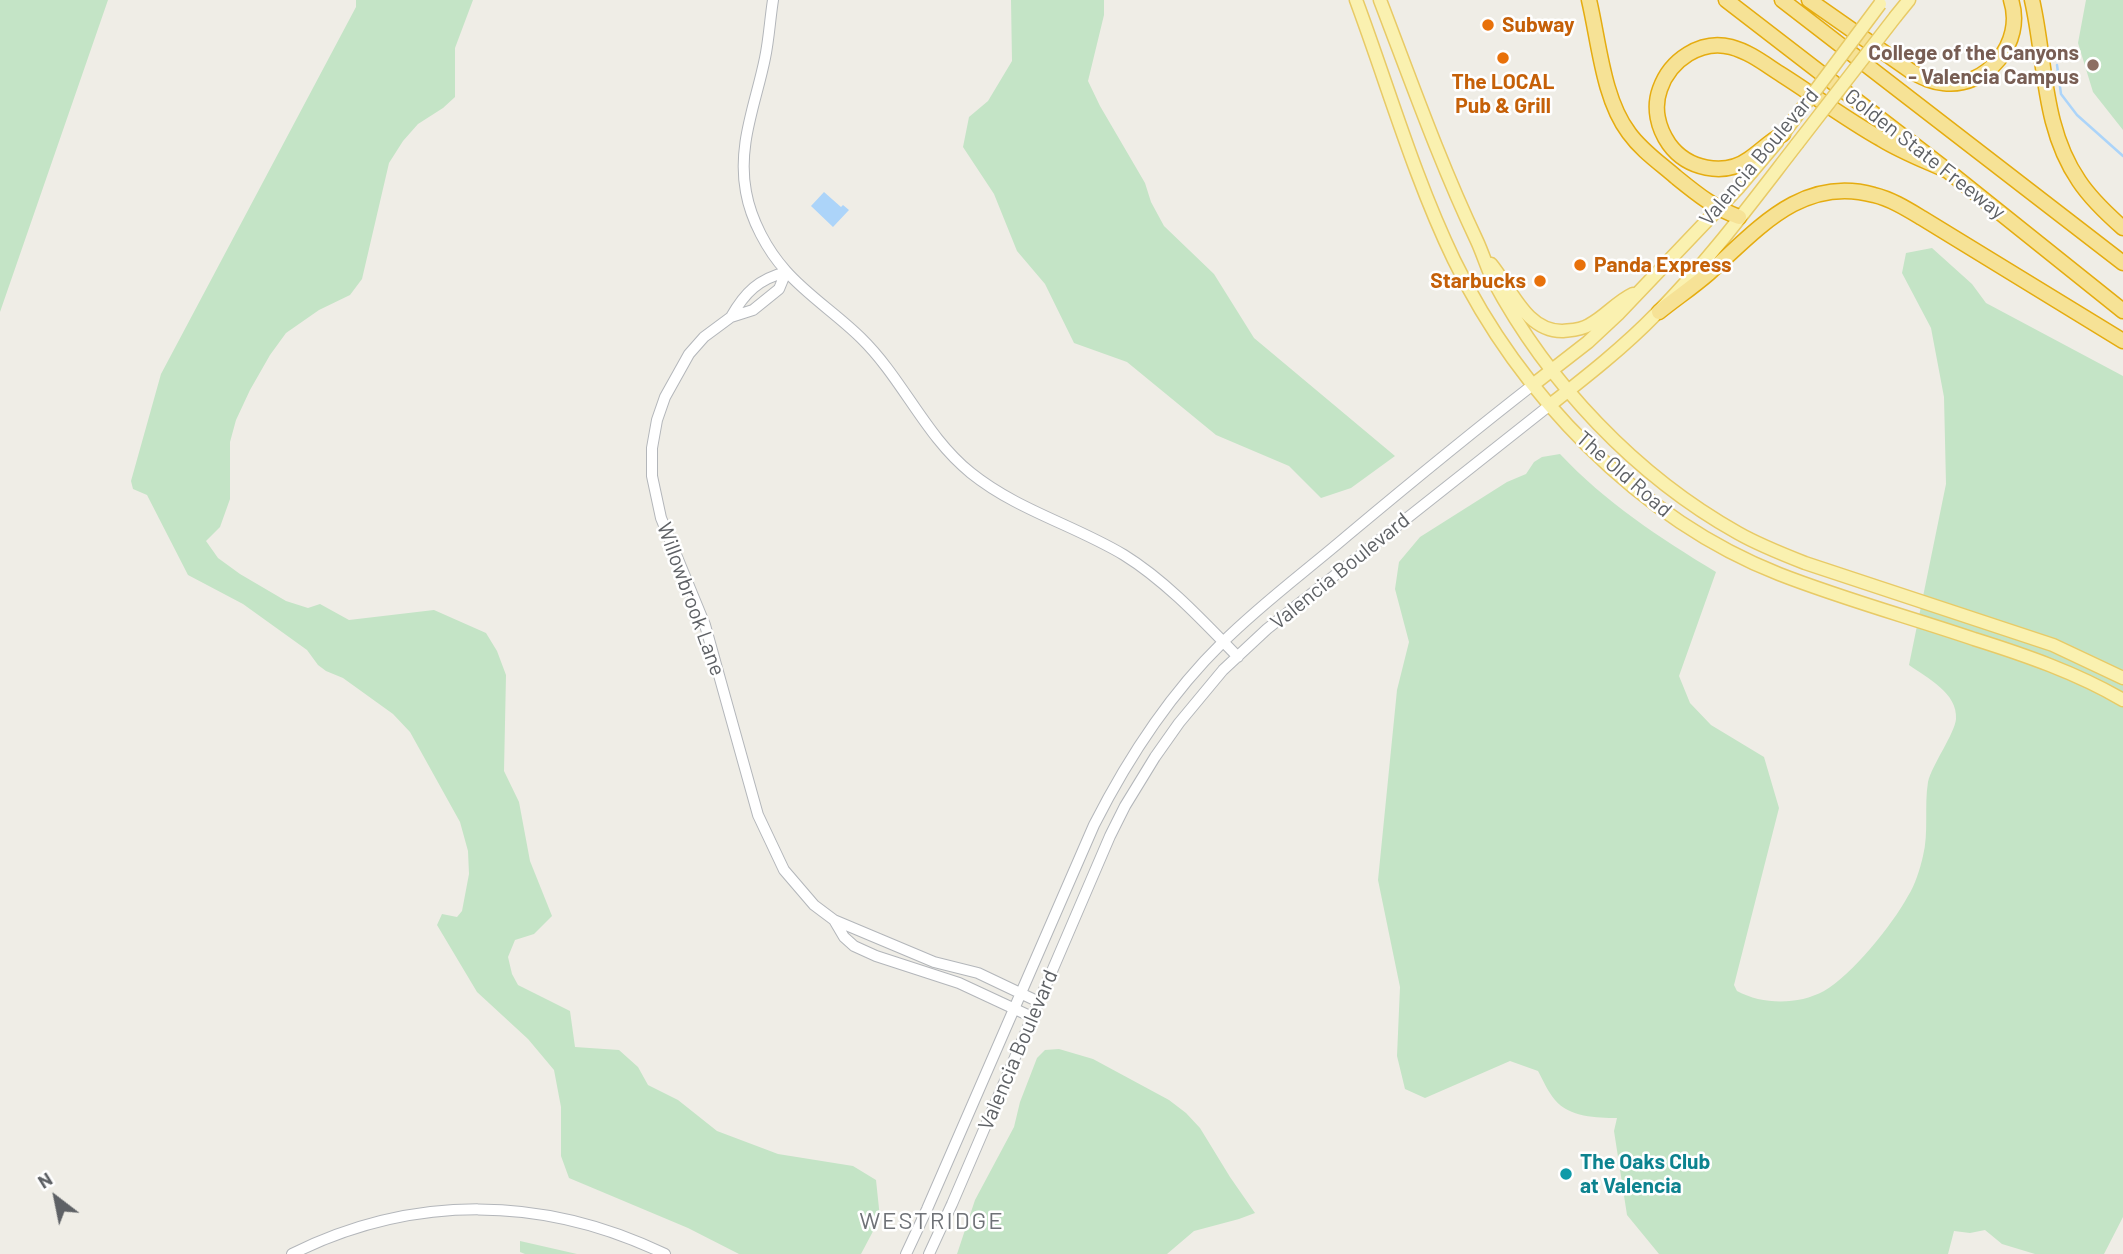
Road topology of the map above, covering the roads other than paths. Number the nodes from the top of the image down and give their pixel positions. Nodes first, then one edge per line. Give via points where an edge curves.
1 (773, 0) edge
2 (1356, 0) edge
3 (1380, 0) edge
4 (1590, 0) edge
5 (1726, 0) edge
6 (1782, 0) edge
7 (1809, 0) edge
8 (1909, 0) edge
9 (2011, 0) edge
10 (2032, 0) edge
11 (1882, 2) edge
12 (1783, 134) junction
13 (1948, 171) junction
14 (1718, 209) junction
15 (1740, 217) junction
16 (2123, 228) edge
17 (1482, 252) junction
18 (2123, 263) edge
19 (786, 272) junction
20 (1643, 289) junction
21 (2123, 311) edge
22 (1659, 312) junction
23 (731, 317) junction
24 (2123, 341) edge
25 (1553, 370) junction
26 (1534, 384) junction
27 (1569, 390) junction
28 (1550, 405) junction
29 (1223, 642) junction
30 (1238, 657) junction
31 (2123, 678) edge
32 (2123, 700) edge
33 (834, 920) junction
34 (1020, 993) junction
35 (1038, 1002) junction
36 (1014, 1008) junction
37 (1032, 1017) junction
38 (292, 1254) edge
39 (665, 1254) edge
40 (906, 1254) edge
41 (929, 1254) edge

1 - 19 street via 743,168 754,219
2 - 26 main road, The Old Road via 1455,262 1488,321
3 - 17 main road, The Old Road
4 - 14 highway via 1613,105 1621,121 1647,153
5 - 13 highway, Golden State Freeway
6 - 18 highway, Golden State Freeway
7 - 9 highway via 1912,72 1945,84 1965,82 2001,58 2015,26
8 - 15 main road, Valencia Boulevard, bridge
10 - 16 highway via 2056,135 2079,182
11 - 12 main road, Valencia Boulevard, bridge
12 - 13 highway via 1739,164 1702,167 1679,155 1664,137 1657,116 1659,91 1679,60 1701,49 1729,46 1754,57 1881,140
12 - 14 main road, Valencia Boulevard
13 - 21 highway, Golden State Freeway
14 - 15 highway
14 - 20 main road, Valencia Boulevard
15 - 22 main road, Valencia Boulevard
17 - 20 main road via 1530,317 1556,331 1591,325 1617,302
17 - 25 main road, The Old Road via 1504,300
19 - 23 street, Willowbrook Lane via 768,277 742,297
19 - 23 street, Willowbrook Lane via 779,289 753,310
19 - 29 street via 878,356 940,442 970,472 1008,500 1125,556 1159,581
20 - 25 main road, Valencia Boulevard
22 - 24 highway via 1790,205 1823,193 1858,192 1894,202
22 - 27 main road, Valencia Boulevard
23 - 33 street, Willowbrook Lane via 704,337 675,375 657,419 652,476 661,518 705,625 764,831 795,885
25 - 26 main road, Valencia Boulevard
25 - 27 main road, The Old Road
26 - 28 main road, The Old Road
26 - 29 street, Valencia Boulevard
27 - 28 main road, Valencia Boulevard
27 - 31 main road, The Old Road via 1643,466 1739,533 1805,563 2053,645
28 - 30 street, Valencia Boulevard via 1291,609
28 - 32 main road, The Old Road via 1639,492 1678,521 1757,565 2042,662
29 - 30 street
29 - 34 street, Valencia Boulevard via 1165,707 1127,764 1094,825
30 - 35 street, Valencia Boulevard via 1179,723 1125,806
33 - 34 street, Willowbrook Lane
33 - 36 street, Willowbrook Lane via 844,937 862,950 959,983
34 - 35 street, Willowbrook Lane
34 - 36 street, Valencia Boulevard
35 - 37 street, Valencia Boulevard
36 - 37 street, Willowbrook Lane
36 - 40 street, Valencia Boulevard
37 - 41 street, Valencia Boulevard
38 - 39 street via 384,1219 484,1208 585,1223

